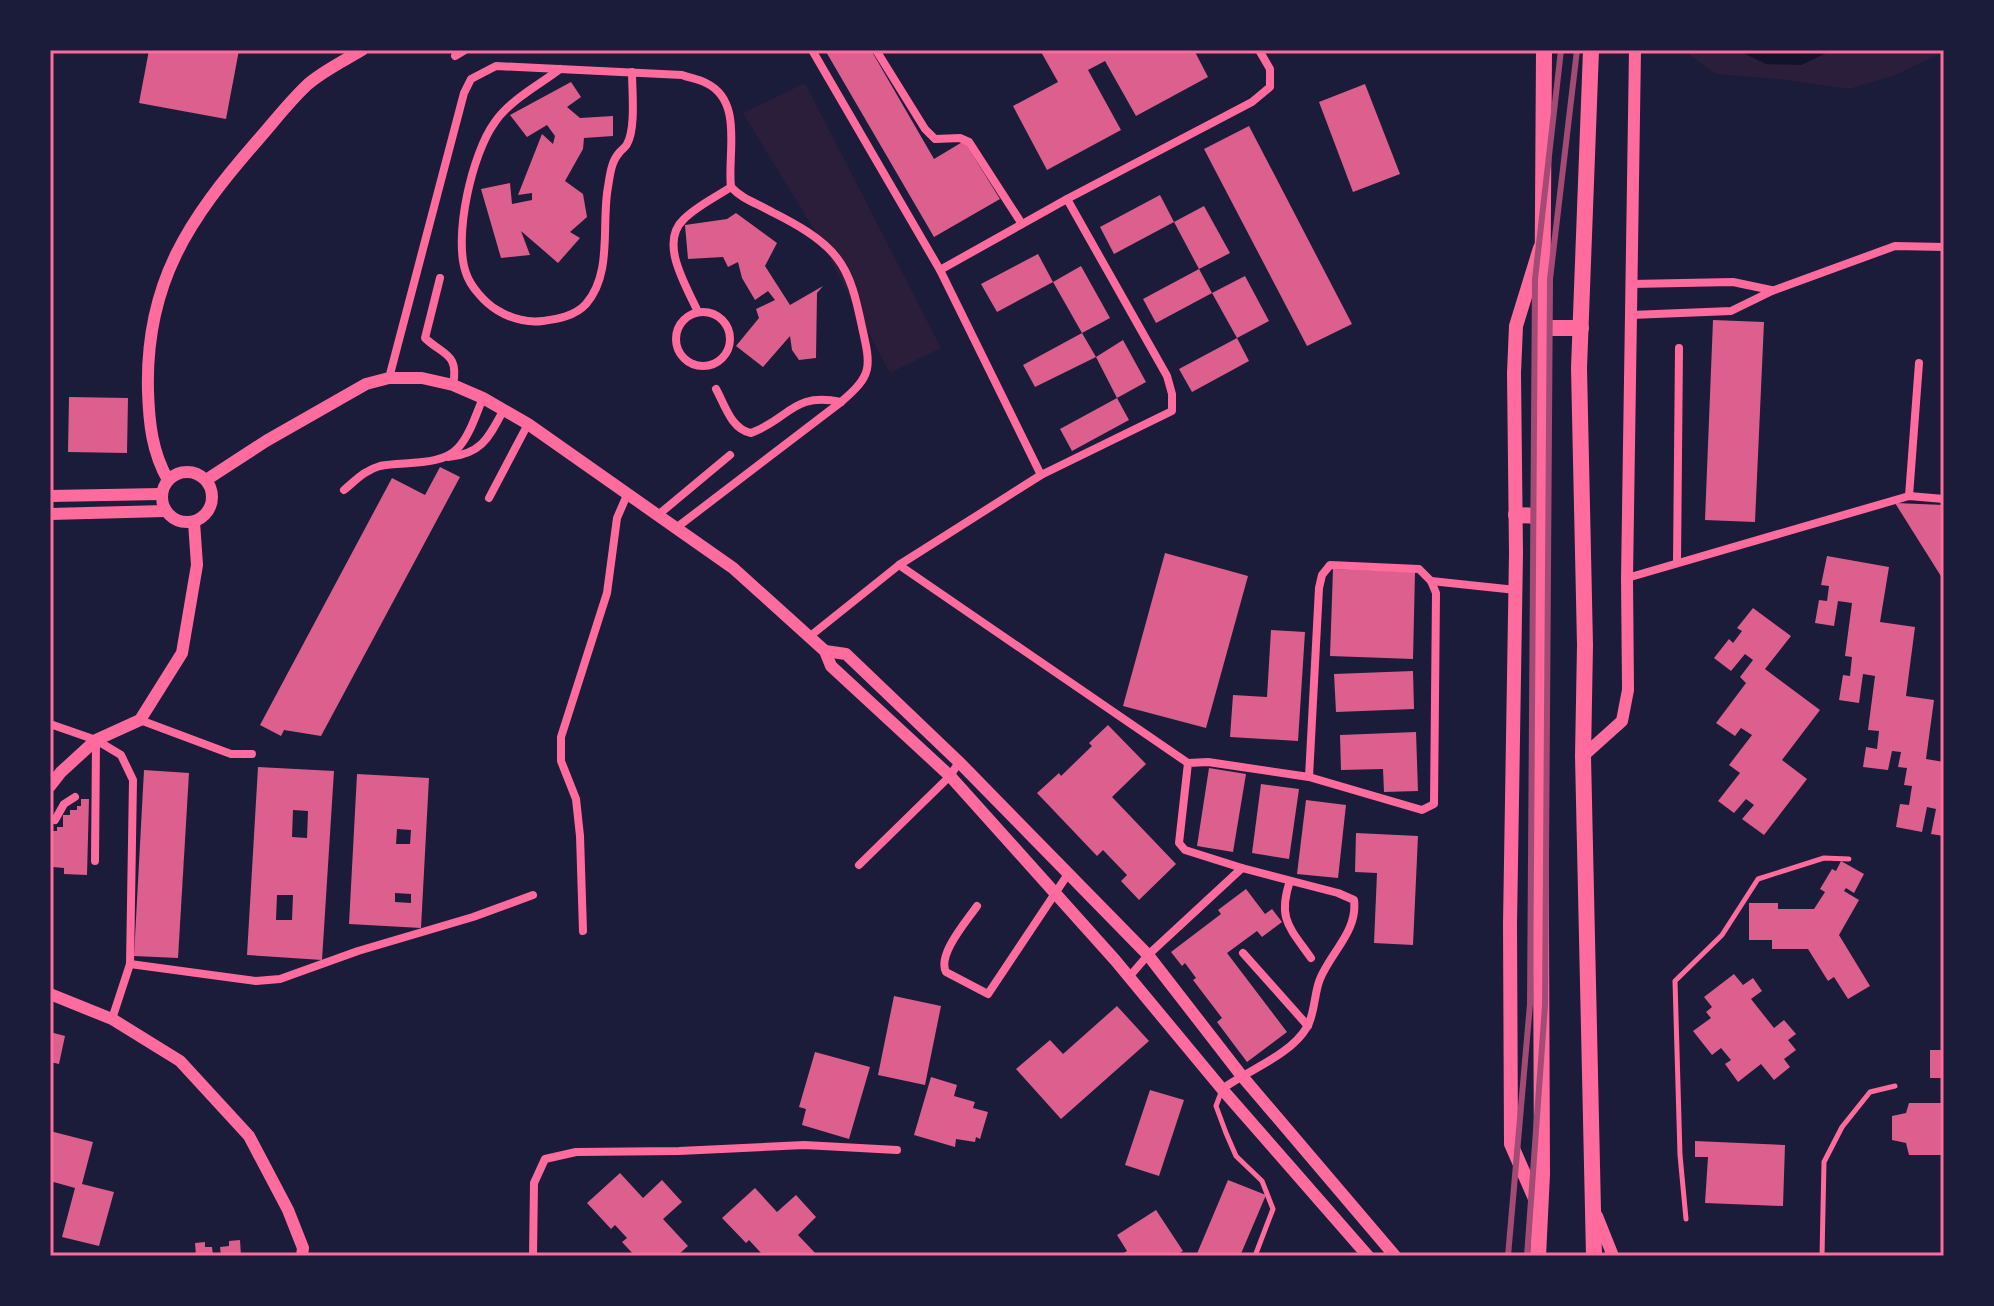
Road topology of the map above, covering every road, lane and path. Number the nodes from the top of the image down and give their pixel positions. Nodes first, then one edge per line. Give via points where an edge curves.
1 (362, 50) edge
2 (465, 50) edge
3 (812, 50) edge
4 (876, 50) edge
5 (1259, 50) edge
6 (1544, 50) edge
7 (1591, 50) edge
8 (1635, 50) edge
9 (455, 56) dead end
10 (561, 69) junction
11 (632, 72) junction
12 (731, 187) junction
13 (1067, 199) junction
14 (1022, 224) junction
15 (1541, 244) junction
16 (1944, 247) edge
17 (940, 270) junction
18 (440, 278) dead end
19 (1631, 284) junction
20 (1772, 291) junction
21 (698, 312) junction
22 (1631, 315) junction
23 (1542, 328) junction
24 (1581, 328) junction
25 (1679, 348) dead end
26 (1919, 363) dead end
27 (389, 378) junction
28 (453, 385) junction
29 (716, 389) dead end
30 (483, 398) junction
31 (841, 402) junction
32 (504, 409) junction
33 (528, 424) junction
34 (730, 455) dead end
35 (443, 458) junction
36 (1041, 475) junction
37 (168, 480) junction
38 (206, 480) junction
39 (344, 490) dead end
40 (161, 494) junction
41 (116, 495) junction
42 (627, 495) junction
43 (52, 496) edge
44 (1909, 496) junction
45 (489, 498) dead end
46 (1944, 499) edge
47 (165, 511) junction
48 (115, 513) junction
49 (52, 514) edge
50 (658, 515) junction
51 (1516, 515) junction
52 (1541, 516) junction
53 (194, 522) junction
54 (676, 528) junction
55 (1677, 563) junction
56 (899, 565) junction
57 (1627, 578) junction
58 (1431, 581) junction
59 (1516, 590) junction
60 (809, 637) junction
61 (825, 651) junction
62 (140, 720) junction
63 (50, 724) edge
64 (96, 740) junction
65 (252, 754) dead end
66 (1583, 756) junction
67 (959, 762) junction
68 (1188, 763) junction
69 (950, 776) junction
70 (1309, 777) junction
71 (50, 786) edge
72 (75, 797) dead end
73 (55, 820) edge
74 (1849, 859) dead end
75 (95, 861) dead end
76 (859, 865) dead end
77 (1242, 868) junction
78 (1068, 874) junction
79 (1290, 881) junction
80 (1055, 894) junction
81 (533, 895) dead end
82 (977, 906) dead end
83 (583, 931) dead end
84 (1243, 953) dead end
85 (1148, 955) junction
86 (1311, 958) dead end
87 (130, 964) junction
88 (1129, 977) junction
89 (50, 994) edge
90 (112, 1019) junction
91 (1308, 1026) junction
92 (1241, 1075) junction
93 (1895, 1086) dead end
94 (1222, 1089) junction
95 (1303, 1149) junction
96 (897, 1150) dead end
97 (1287, 1162) junction
98 (1592, 1205) junction
99 (1540, 1210) junction
100 (1686, 1219) dead end
101 (1537, 1254) edge
102 (302, 1256) edge
103 (533, 1256) edge
104 (1255, 1256) edge
105 (1368, 1256) edge
106 (1395, 1256) edge
107 (1594, 1256) edge
108 (1613, 1256) edge
109 (1822, 1256) edge

1 - 37 street via 307,85 216,188 181,243 158,296 147,362 149,426 158,464
2 - 9 street
3 - 17 street
4 - 14 street via 925,129 935,139 969,142
5 - 13 street via 1270,69 1270,87 1252,102
6 - 15 highway
7 - 24 highway
8 - 19 street
10 - 11 street
10 - 11 street via 503,112 486,135 461,230 466,274 487,304 532,323 564,318 586,304 602,273 612,165 631,132
10 - 27 street via 496,66 471,79
11 - 12 street via 682,75 709,84 726,102 732,121
12 - 21 street via 677,228 675,262
12 - 31 street via 803,230 843,268 869,360 862,384
13 - 14 street
13 - 36 street via 1167,376 1172,411
14 - 17 street
15 - 23 highway
15 - 51 main road via 1516,326
16 - 20 street via 1895,246
17 - 36 street
18 - 28 street via 425,338 451,358
19 - 20 street via 1733,282
19 - 22 street
20 - 22 street via 1731,311
21 - 21 street via 719,316 729,331 729,348 709,365 684,358 676,342 679,325
22 - 57 street
23 - 24 highway
23 - 52 highway
24 - 66 highway
25 - 55 street
26 - 44 street
27 - 28 street
27 - 38 street via 366,384
28 - 30 street
29 - 31 street via 735,426 751,433 804,400
30 - 32 street
30 - 35 street via 457,449
31 - 54 street
32 - 33 street
32 - 35 street via 478,448 465,456
33 - 42 street
33 - 45 street
34 - 50 street
35 - 39 street via 379,467
36 - 56 street
37 - 38 street via 182,472
37 - 40 street
38 - 53 street via 211,504
40 - 41 street
40 - 47 street
41 - 43 street
41 - 48 street
42 - 50 street
42 - 83 street via 617,518 607,593 561,737 561,761 576,799
43 - 49 street
44 - 46 street
44 - 55 street
47 - 48 street
47 - 53 street via 177,521
48 - 49 street
50 - 54 street
51 - 52 highway
51 - 59 main road
52 - 99 highway
53 - 62 street via 197,565 182,653
54 - 60 street via 733,568
55 - 57 street
56 - 60 street
56 - 68 street
57 - 66 street via 1628,690 1622,721
58 - 59 street
58 - 70 street via 1419,569 1330,565 1322,575
58 - 70 street via 1436,593 1434,804 1422,810
59 - 99 main road via 1511,1144
60 - 61 street
61 - 67 street via 846,654
61 - 69 street via 831,666
62 - 64 street
62 - 65 street via 231,754
63 - 64 street
64 - 71 street
64 - 75 street
64 - 87 street via 121,755 133,780
66 - 98 highway
67 - 69 street
67 - 78 street
68 - 70 street
68 - 77 street via 1179,843 1185,850
69 - 76 street
69 - 80 street
72 - 73 street
74 - 100 lane via 1824,858 1758,879 1722,935 1675,981
77 - 79 street
77 - 85 street
78 - 80 street
78 - 85 street
79 - 86 street via 1283,911
79 - 91 street via 1354,900 1356,913 1322,973
80 - 82 street via 988,994 943,967 944,956
80 - 88 street
81 - 87 street via 280,979 256,981
84 - 91 street
85 - 88 street
85 - 92 street
87 - 90 street
88 - 94 street
89 - 90 street
90 - 102 street via 180,1061 249,1136 288,1210
91 - 92 street via 1273,1060
92 - 94 street
92 - 95 street
93 - 109 lane via 1870,1092 1842,1127 1824,1162
94 - 97 street
94 - 104 lane via 1216,1106 1226,1133 1236,1156 1262,1181 1273,1209
95 - 97 street
95 - 106 street
96 - 103 street via 804,1145 576,1152 545,1159 534,1183
97 - 105 street
98 - 107 highway
98 - 108 street
99 - 101 highway

